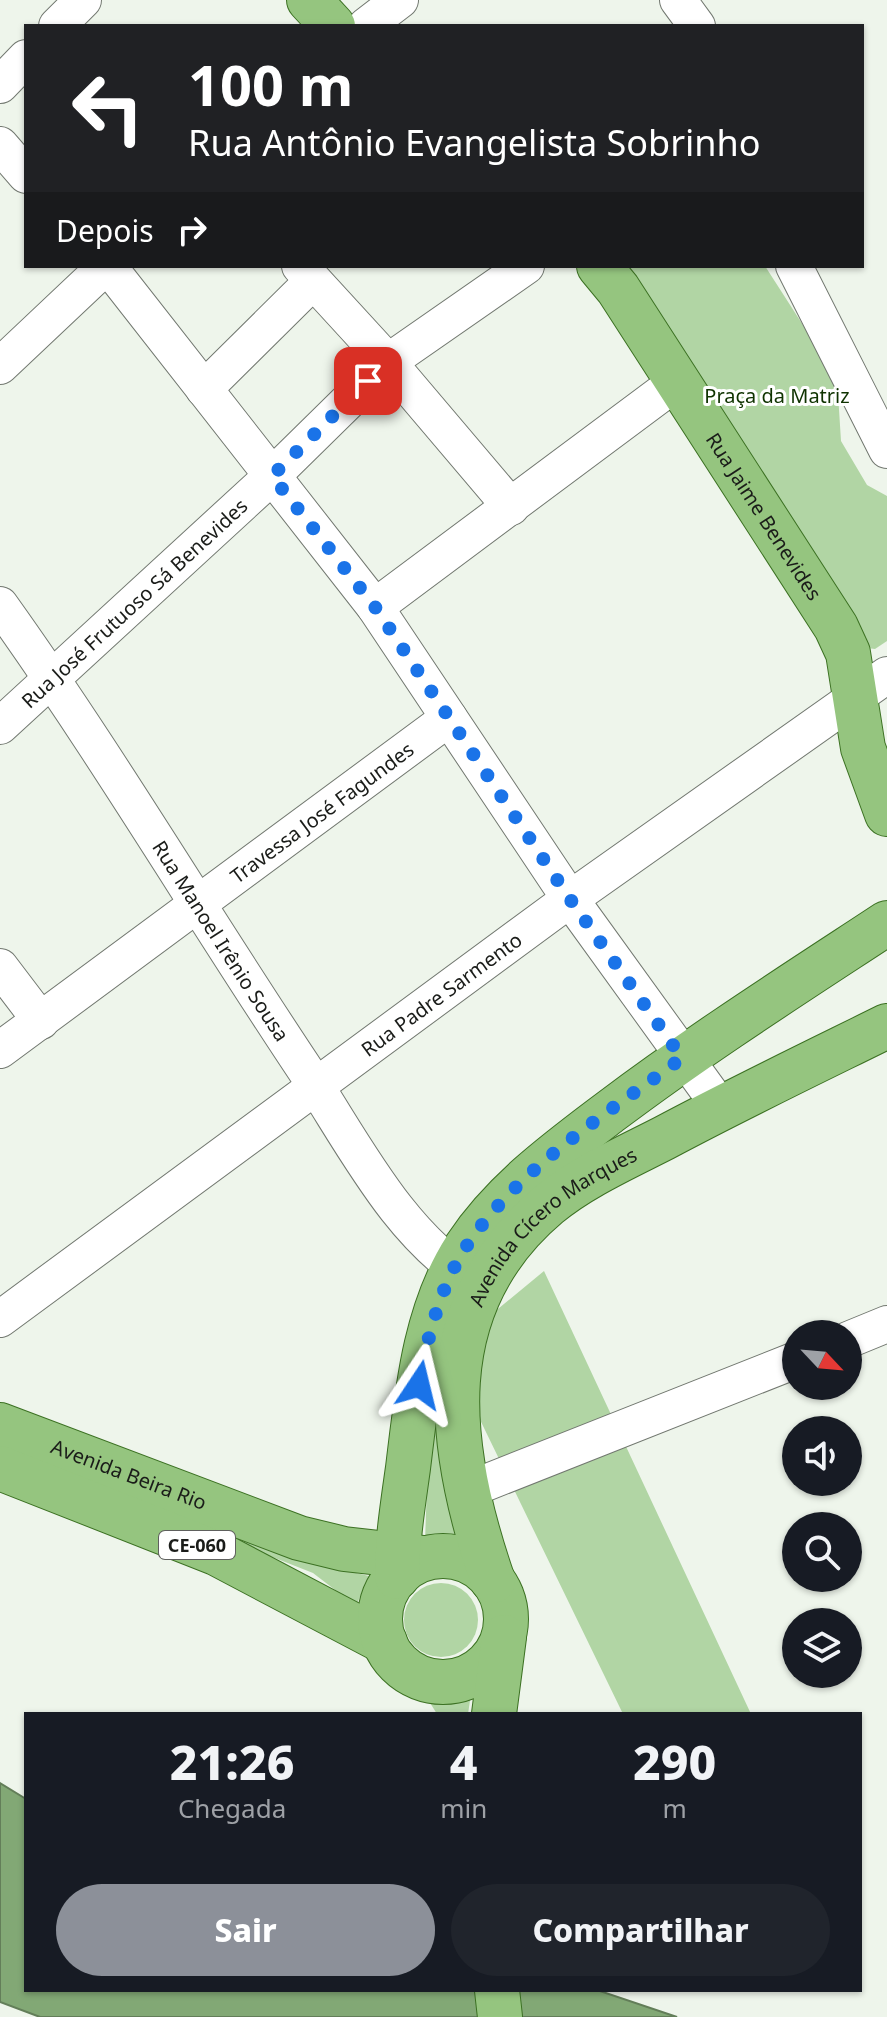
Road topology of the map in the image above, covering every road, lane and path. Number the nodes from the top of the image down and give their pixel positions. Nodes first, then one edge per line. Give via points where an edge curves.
1 (83, 0) edge
2 (309, 0) edge
3 (400, 0) edge
4 (678, 0) edge
5 (59, 24) edge
6 (331, 24) edge
7 (369, 24) edge
8 (696, 24) edge
9 (24, 60) edge
10 (0, 85) edge
11 (0, 145) edge
12 (24, 173) edge
13 (105, 268) edge
14 (109, 268) edge
15 (523, 268) edge
16 (600, 268) edge
17 (795, 268) edge
18 (307, 274) edge
19 (388, 362) junction
20 (0, 366) edge
21 (678, 381) junction
22 (204, 389) junction
23 (887, 450) edge
24 (272, 476) junction
25 (511, 507) junction
26 (0, 605) edge
27 (375, 607) junction
28 (51, 676) junction
29 (872, 686) edge
30 (449, 718) junction
31 (0, 726) edge
32 (887, 814) edge
33 (570, 899) junction
34 (197, 907) junction
35 (887, 923) edge
36 (0, 967) edge
37 (41, 1021) junction
38 (887, 1026) edge
39 (0, 1050) edge
40 (682, 1058) junction
41 (317, 1088) junction
42 (721, 1108) junction
43 (469, 1278) junction
44 (0, 1319) edge
45 (887, 1324) edge
46 (862, 1334) edge
47 (782, 1366) edge
48 (0, 1425) edge
49 (0, 1468) edge
50 (465, 1491) junction
51 (407, 1564) junction
52 (493, 1581) junction
53 (505, 1628) junction
54 (389, 1650) junction
55 (418, 1712) edge
56 (494, 1712) edge
57 (497, 1992) edge
58 (500, 2017) edge

1 - 5 street
2 - 6 main road
3 - 7 street
4 - 8 street
9 - 10 street
11 - 12 street
13 - 20 street
14 - 22 street
15 - 19 street, Rua José Frutuoso Sá Benevides
16 - 21 main road, Rua Jaime Benevides
17 - 23 street
18 - 19 street
18 - 22 street
19 - 24 street, Rua José Frutuoso Sá Benevides
19 - 25 street
21 - 25 street
21 - 29 main road, Rua Jaime Benevides
22 - 24 street
24 - 27 street
24 - 28 street, Rua José Frutuoso Sá Benevides
25 - 27 street
26 - 28 street, Rua Manoel Irênio Sousa
27 - 30 street
28 - 31 street, Rua José Frutuoso Sá Benevides
28 - 34 street, Rua Manoel Irênio Sousa
29 - 32 main road, Rua Jaime Benevides via 863,748
29 - 33 street, Rua Padre Sarmento
30 - 33 street
30 - 34 street, Travessa José Fagundes
33 - 40 street
33 - 41 street, Rua Padre Sarmento
34 - 37 street, Travessa José Fagundes
34 - 41 street, Rua Manoel Irênio Sousa
35 - 40 main road, Avenida Cícero Marques
36 - 37 street
37 - 39 street, Travessa José Fagundes
38 - 42 main road, Avenida Cícero Marques
40 - 42 street
40 - 43 main road, Avenida Cícero Marques via 527,1178 494,1211
41 - 43 street, Rua Manoel Irênio Sousa via 400,1213
41 - 44 street, Rua Padre Sarmento
42 - 43 main road, Avenida Cícero Marques via 549,1205
43 - 50 main road, Avenida Cícero Marques via 470,1316 460,1352 456,1408
43 - 51 main road, Avenida Cícero Marques via 427,1342
45 - 46 street
47 - 50 street
48 - 51 main road, Avenida Beira Rio / CE-060 via 299,1538
49 - 54 main road, Avenida Beira Rio / CE-060 via 216,1553
50 - 52 main road, Avenida Cícero Marques
51 - 52 main road via 464,1559
51 - 54 main road via 381,1608
52 - 53 main road via 506,1611
53 - 54 main road via 490,1661 459,1680 423,1679
53 - 56 main road
54 - 55 main road
57 - 58 main road

